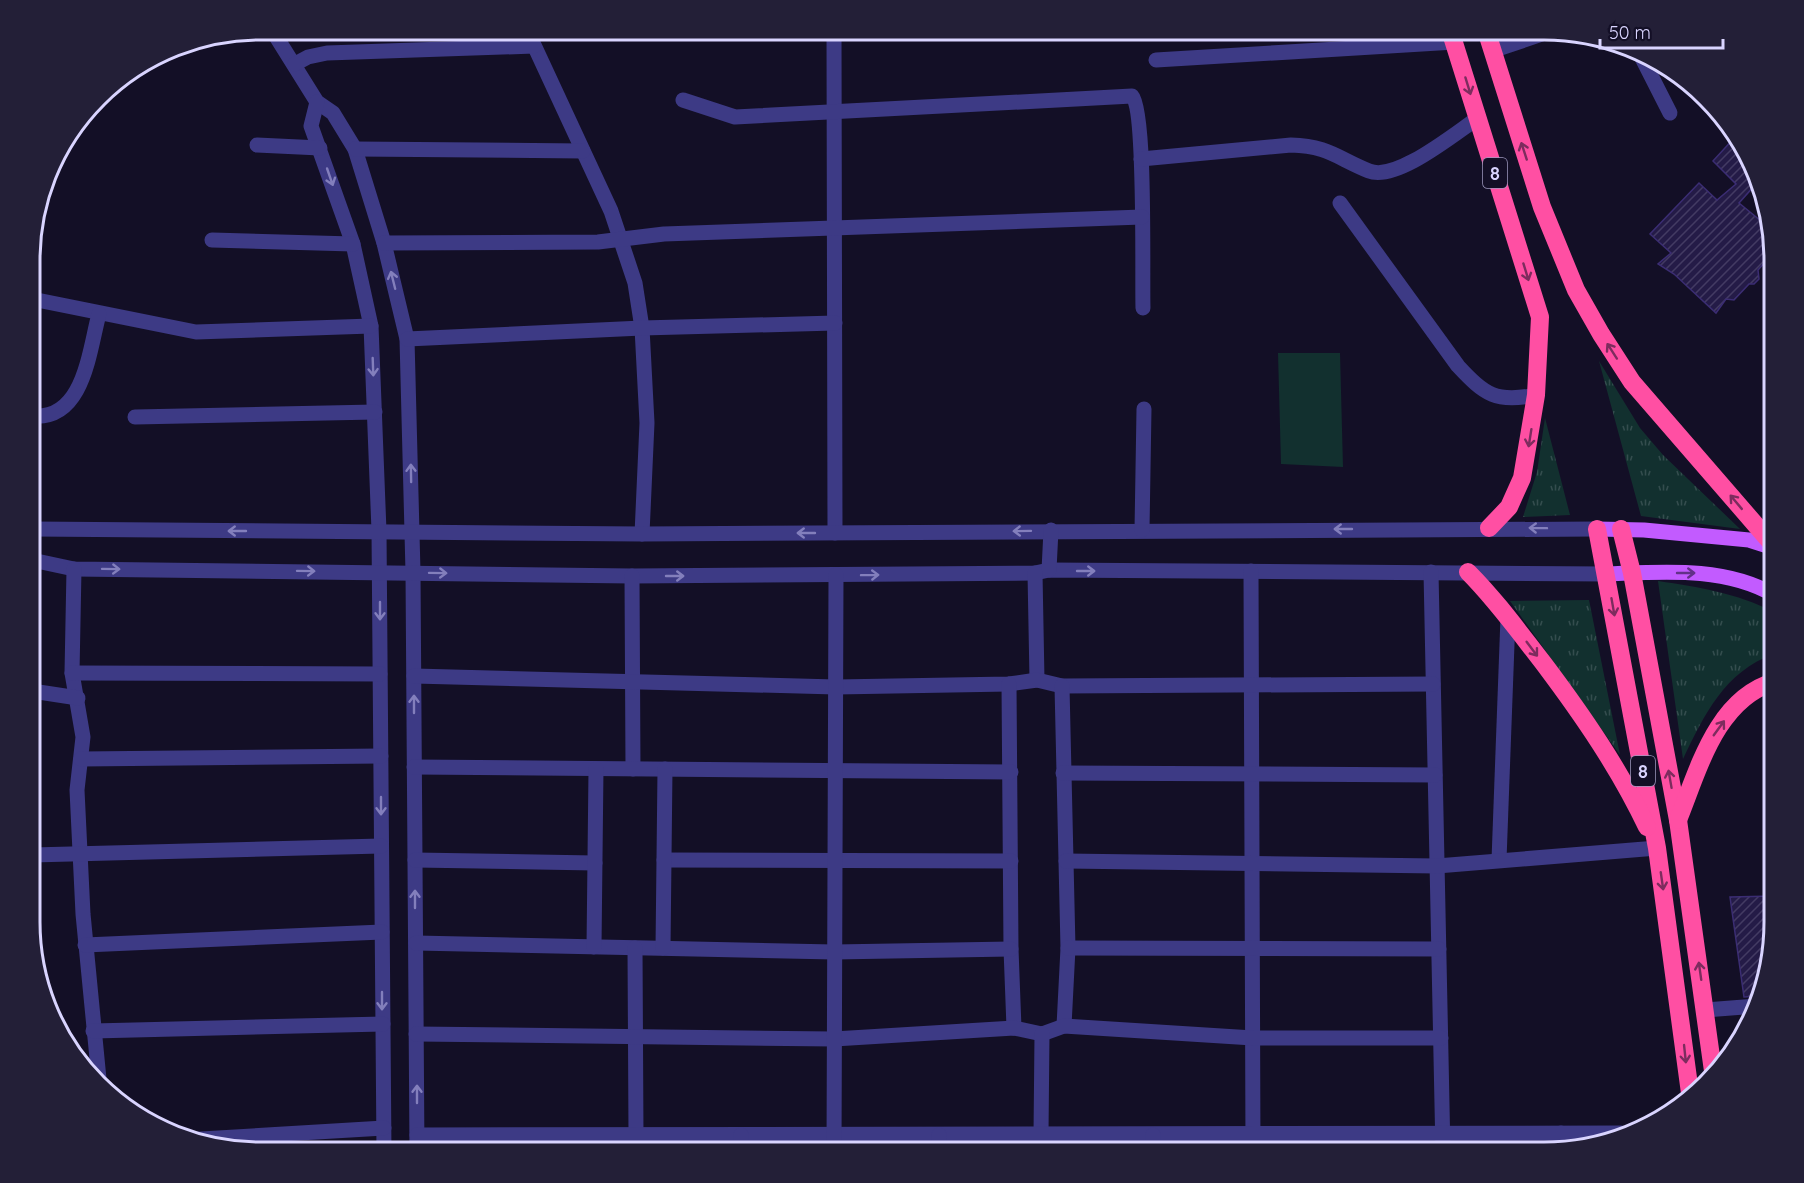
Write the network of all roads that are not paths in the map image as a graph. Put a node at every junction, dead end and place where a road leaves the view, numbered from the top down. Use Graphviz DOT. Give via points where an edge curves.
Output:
graph roads {
  1 [pos="279,40"];
  2 [pos="531,40"];
  3 [pos="834,40"];
  4 [pos="1403,40"];
  5 [pos="1453,40"];
  6 [pos="1489,40"];
  7 [pos="1524,40"];
  8 [pos="534,46"];
  9 [pos="1492,51"];
  10 [pos="1156,60"];
  11 [pos="296,64"];
  12 [pos="1646,66"];
  13 [pos="683,100"];
  14 [pos="317,102"];
  15 [pos="836,111"];
  16 [pos="1670,113"];
  17 [pos="1478,118"];
  18 [pos="257,145"];
  19 [pos="320,148"];
  20 [pos="355,149"];
  21 [pos="583,151"];
  22 [pos="1141,159"];
  23 [pos="1340,203"];
  24 [pos="1142,217"];
  25 [pos="835,229"];
  26 [pos="212,240"];
  27 [pos="622,240"];
  28 [pos="384,243"];
  29 [pos="353,244"];
  30 [pos="40,301"];
  31 [pos="1143,308"];
  32 [pos="99,314"];
  33 [pos="835,324"];
  34 [pos="371,326"];
  35 [pos="642,328"];
  36 [pos="407,339"];
  37 [pos="1536,395"];
  38 [pos="1144,409"];
  39 [pos="375,412"];
  40 [pos="40,415"];
  41 [pos="135,417"];
  42 [pos="1489,528"];
  43 [pos="40,529"];
  44 [pos="1597,529"];
  45 [pos="1621,529"];
  46 [pos="1051,530"];
  47 [pos="1142,530"];
  48 [pos="379,531"];
  49 [pos="412,532"];
  50 [pos="835,533"];
  51 [pos="642,534"];
  52 [pos="1764,536"];
  53 [pos="1764,544"];
  54 [pos="40,562"];
  55 [pos="74,569"];
  56 [pos="380,572"];
  57 [pos="413,572"];
  58 [pos="1042,572"];
  59 [pos="1251,572"];
  60 [pos="1431,572"];
  61 [pos="1468,572"];
  62 [pos="1632,573"];
  63 [pos="1607,574"];
  64 [pos="632,576"];
  65 [pos="836,576"];
  66 [pos="1764,591"];
  67 [pos="1508,617"];
  68 [pos="72,673"];
  69 [pos="380,674"];
  70 [pos="414,676"];
  71 [pos="1037,680"];
  72 [pos="632,682"];
  73 [pos="1009,684"];
  74 [pos="1433,684"];
  75 [pos="1251,685"];
  76 [pos="1062,686"];
  77 [pos="836,687"];
  78 [pos="1764,688"];
  79 [pos="40,692"];
  80 [pos="78,698"];
  81 [pos="381,756"];
  82 [pos="81,759"];
  83 [pos="414,767"];
  84 [pos="596,769"];
  85 [pos="633,769"];
  86 [pos="665,769"];
  87 [pos="835,771"];
  88 [pos="1011,772"];
  89 [pos="1063,773"];
  90 [pos="1251,775"];
  91 [pos="1435,775"];
  92 [pos="1677,820"];
  93 [pos="381,846"];
  94 [pos="1657,848"];
  95 [pos="40,855"];
  96 [pos="80,855"];
  97 [pos="835,859"];
  98 [pos="415,860"];
  99 [pos="664,860"];
  100 [pos="1499,860"];
  101 [pos="1011,861"];
  102 [pos="1066,861"];
  103 [pos="1252,861"];
  104 [pos="595,863"];
  105 [pos="1437,866"];
  106 [pos="382,932"];
  107 [pos="416,943"];
  108 [pos="86,945"];
  109 [pos="594,947"];
  110 [pos="635,948"];
  111 [pos="663,948"];
  112 [pos="1068,948"];
  113 [pos="1011,949"];
  114 [pos="1252,949"];
  115 [pos="1438,949"];
  116 [pos="834,952"];
  117 [pos="1747,1007"];
  118 [pos="1705,1010"];
  119 [pos="382,1024"];
  120 [pos="1064,1026"];
  121 [pos="1014,1028"];
  122 [pos="93,1030"];
  123 [pos="416,1034"];
  124 [pos="1041,1034"];
  125 [pos="636,1037"];
  126 [pos="1253,1038"];
  127 [pos="1441,1038"];
  128 [pos="834,1039"];
  129 [pos="90,1061"];
  130 [pos="1712,1063"];
  131 [pos="1689,1087"];
  132 [pos="384,1128"];
  133 [pos="1561,1133"];
  134 [pos="1607,1133"];
  135 [pos="1041,1134"];
  136 [pos="1443,1134"];
  137 [pos="417,1135"];
  138 [pos="636,1135"];
  139 [pos="741,1135"];
  140 [pos="833,1135"];
  141 [pos="939,1135"];
  142 [pos="1153,1135"];
  143 [pos="1253,1135"];
  144 [pos="257,1142"];
  145 [pos="384,1142"];
  146 [pos="417,1142"];
  147 [pos="741,1142"];
  148 [pos="833,1142"];
  149 [pos="939,1142"];
  150 [pos="1153,1142"];
  151 [pos="1253,1142"];
  152 [pos="1443,1142"];
  153 [pos="1561,1142"];
  1 -- 11 [label="street"];
  2 -- 8 [label="street"];
  3 -- 15 [label="street"];
  4 -- 10 [label="street"];
  5 -- 17 [label="highway, 8, one-way"];
  6 -- 9 [label="highway, 8"];
  7 -- 9 [label="street"];
  8 -- 11 [label="street" via="327,53"];
  8 -- 21 [label="street"];
  52 -- 9 [label="highway, 8, one-way" via="1632,382 1576,290 1542,207"];
  11 -- 14 [label="street"];
  12 -- 16 [label="street"];
  13 -- 15 [label="street" via="735,117"];
  14 -- 19 [label="street" via="311,126"];
  14 -- 20 [label="street" via="333,113"];
  15 -- 22 [label="street" via="1126,95 1132,96 1138,105"];
  15 -- 25 [label="street"];
  17 -- 22 [label="street" via="1407,164 1382,174 1338,154 1291,144"];
  17 -- 37 [label="highway, 8, one-way" via="1540,317"];
  18 -- 19 [label="street"];
  19 -- 29 [label="street, one-way"];
  20 -- 21 [label="street"];
  20 -- 28 [label="street"];
  21 -- 27 [label="street"];
  22 -- 24 [label="street"];
  23 -- 37 [label="street" via="1474,383 1501,399"];
  24 -- 25 [label="street"];
  24 -- 31 [label="street"];
  25 -- 27 [label="street" via="664,234"];
  25 -- 33 [label="street"];
  26 -- 29 [label="street"];
  27 -- 28 [label="street"];
  27 -- 35 [label="street" via="635,283"];
  36 -- 28 [label="street, one-way"];
  29 -- 34 [label="street"];
  30 -- 32 [label="street"];
  32 -- 34 [label="street" via="196,332"];
  32 -- 40 [label="street" via="80,385 69,405 56,413"];
  33 -- 35 [label="street"];
  33 -- 50 [label="street"];
  34 -- 39 [label="street, one-way"];
  35 -- 36 [label="street"];
  35 -- 51 [label="street" via="647,423"];
  49 -- 36 [label="street, one-way"];
  37 -- 42 [label="highway, one-way" via="1522,478 1509,507"];
  38 -- 47 [label="street"];
  39 -- 41 [label="street"];
  39 -- 48 [label="street"];
  44 -- 42 [label="street, one-way"];
  42 -- 47 [label="street, one-way"];
  48 -- 43 [label="street, one-way"];
  44 -- 45 [label="main road"];
  44 -- 63 [label="highway, 8"];
  45 -- 53 [label="main road"];
  45 -- 62 [label="highway, 8"];
  46 -- 47 [label="street"];
  46 -- 50 [label="street, one-way"];
  46 -- 58 [label="street"];
  48 -- 49 [label="street"];
  48 -- 56 [label="street"];
  49 -- 51 [label="street"];
  49 -- 57 [label="street"];
  50 -- 51 [label="street, one-way"];
  54 -- 55 [label="street"];
  55 -- 56 [label="street, one-way"];
  55 -- 68 [label="street"];
  56 -- 57 [label="street"];
  56 -- 69 [label="street, one-way"];
  57 -- 64 [label="street, one-way"];
  57 -- 70 [label="street"];
  58 -- 59 [label="street, one-way"];
  65 -- 58 [label="street, one-way"];
  58 -- 71 [label="street"];
  59 -- 60 [label="street"];
  59 -- 75 [label="street"];
  60 -- 61 [label="street"];
  60 -- 74 [label="street"];
  61 -- 63 [label="street"];
  61 -- 67 [label="highway"];
  62 -- 63 [label="main road"];
  62 -- 66 [label="main road, one-way" via="1716,575"];
  92 -- 62 [label="highway, 8, one-way"];
  63 -- 94 [label="highway, 8, one-way"];
  64 -- 65 [label="street, one-way"];
  64 -- 72 [label="street"];
  65 -- 77 [label="street"];
  67 -- 94 [label="highway, one-way" via="1605,749"];
  67 -- 100 [label="street"];
  68 -- 69 [label="street"];
  68 -- 80 [label="street"];
  69 -- 81 [label="street"];
  70 -- 72 [label="street"];
  83 -- 70 [label="street, one-way"];
  71 -- 73 [label="street"];
  71 -- 76 [label="street"];
  72 -- 77 [label="street"];
  72 -- 85 [label="street"];
  73 -- 77 [label="street"];
  73 -- 88 [label="street"];
  74 -- 75 [label="street"];
  74 -- 91 [label="street"];
  75 -- 76 [label="street"];
  75 -- 90 [label="street"];
  76 -- 89 [label="street"];
  77 -- 87 [label="street"];
  92 -- 78 [label="highway, one-way" via="1712,737 1734,706"];
  79 -- 80 [label="street"];
  80 -- 82 [label="street" via="83,738"];
  81 -- 82 [label="street"];
  81 -- 93 [label="street, one-way"];
  82 -- 96 [label="street" via="77,790"];
  83 -- 84 [label="street"];
  83 -- 98 [label="street"];
  84 -- 85 [label="street"];
  84 -- 104 [label="street"];
  85 -- 86 [label="street"];
  86 -- 87 [label="street"];
  86 -- 99 [label="street"];
  87 -- 88 [label="street"];
  87 -- 97 [label="street"];
  88 -- 101 [label="street"];
  89 -- 90 [label="street"];
  89 -- 102 [label="street"];
  90 -- 91 [label="street"];
  90 -- 103 [label="street"];
  91 -- 105 [label="street"];
  118 -- 92 [label="highway, 8, one-way"];
  93 -- 96 [label="street"];
  93 -- 106 [label="street"];
  94 -- 100 [label="street"];
  94 -- 131 [label="highway, 8, one-way"];
  95 -- 96 [label="street"];
  96 -- 108 [label="street"];
  97 -- 99 [label="street"];
  97 -- 101 [label="street"];
  97 -- 116 [label="street"];
  98 -- 104 [label="street"];
  107 -- 98 [label="street, one-way"];
  99 -- 111 [label="street"];
  100 -- 105 [label="street"];
  101 -- 113 [label="street"];
  102 -- 103 [label="street"];
  102 -- 112 [label="street"];
  103 -- 105 [label="street"];
  103 -- 114 [label="street"];
  104 -- 109 [label="street"];
  105 -- 115 [label="street"];
  106 -- 108 [label="street"];
  106 -- 119 [label="street, one-way"];
  107 -- 109 [label="street"];
  107 -- 123 [label="street"];
  108 -- 122 [label="street"];
  109 -- 110 [label="street"];
  110 -- 111 [label="street"];
  110 -- 125 [label="street"];
  111 -- 116 [label="street"];
  112 -- 114 [label="street"];
  112 -- 120 [label="street"];
  113 -- 116 [label="street"];
  113 -- 121 [label="street"];
  114 -- 115 [label="street"];
  114 -- 126 [label="street"];
  115 -- 127 [label="street"];
  116 -- 128 [label="street"];
  117 -- 118 [label="street"];
  118 -- 130 [label="highway, 8"];
  119 -- 122 [label="street"];
  119 -- 132 [label="street"];
  120 -- 124 [label="street"];
  120 -- 126 [label="street"];
  121 -- 124 [label="street"];
  121 -- 128 [label="street"];
  122 -- 129 [label="street"];
  123 -- 125 [label="street"];
  137 -- 123 [label="street, one-way"];
  124 -- 135 [label="street"];
  125 -- 128 [label="street"];
  125 -- 138 [label="street"];
  126 -- 127 [label="street"];
  126 -- 143 [label="street"];
  127 -- 136 [label="street"];
  128 -- 140 [label="street"];
  132 -- 144 [label="street"];
  132 -- 145 [label="street"];
  133 -- 134 [label="street"];
  133 -- 136 [label="street"];
  133 -- 153 [label="street"];
  135 -- 141 [label="street"];
  135 -- 142 [label="street"];
  136 -- 143 [label="street"];
  136 -- 152 [label="street"];
  137 -- 138 [label="street"];
  137 -- 146 [label="street"];
  138 -- 139 [label="street"];
  139 -- 140 [label="street"];
  139 -- 147 [label="street"];
  140 -- 141 [label="street"];
  140 -- 148 [label="street"];
  141 -- 149 [label="street"];
  142 -- 143 [label="street"];
  142 -- 150 [label="street"];
  143 -- 151 [label="street"];
}
